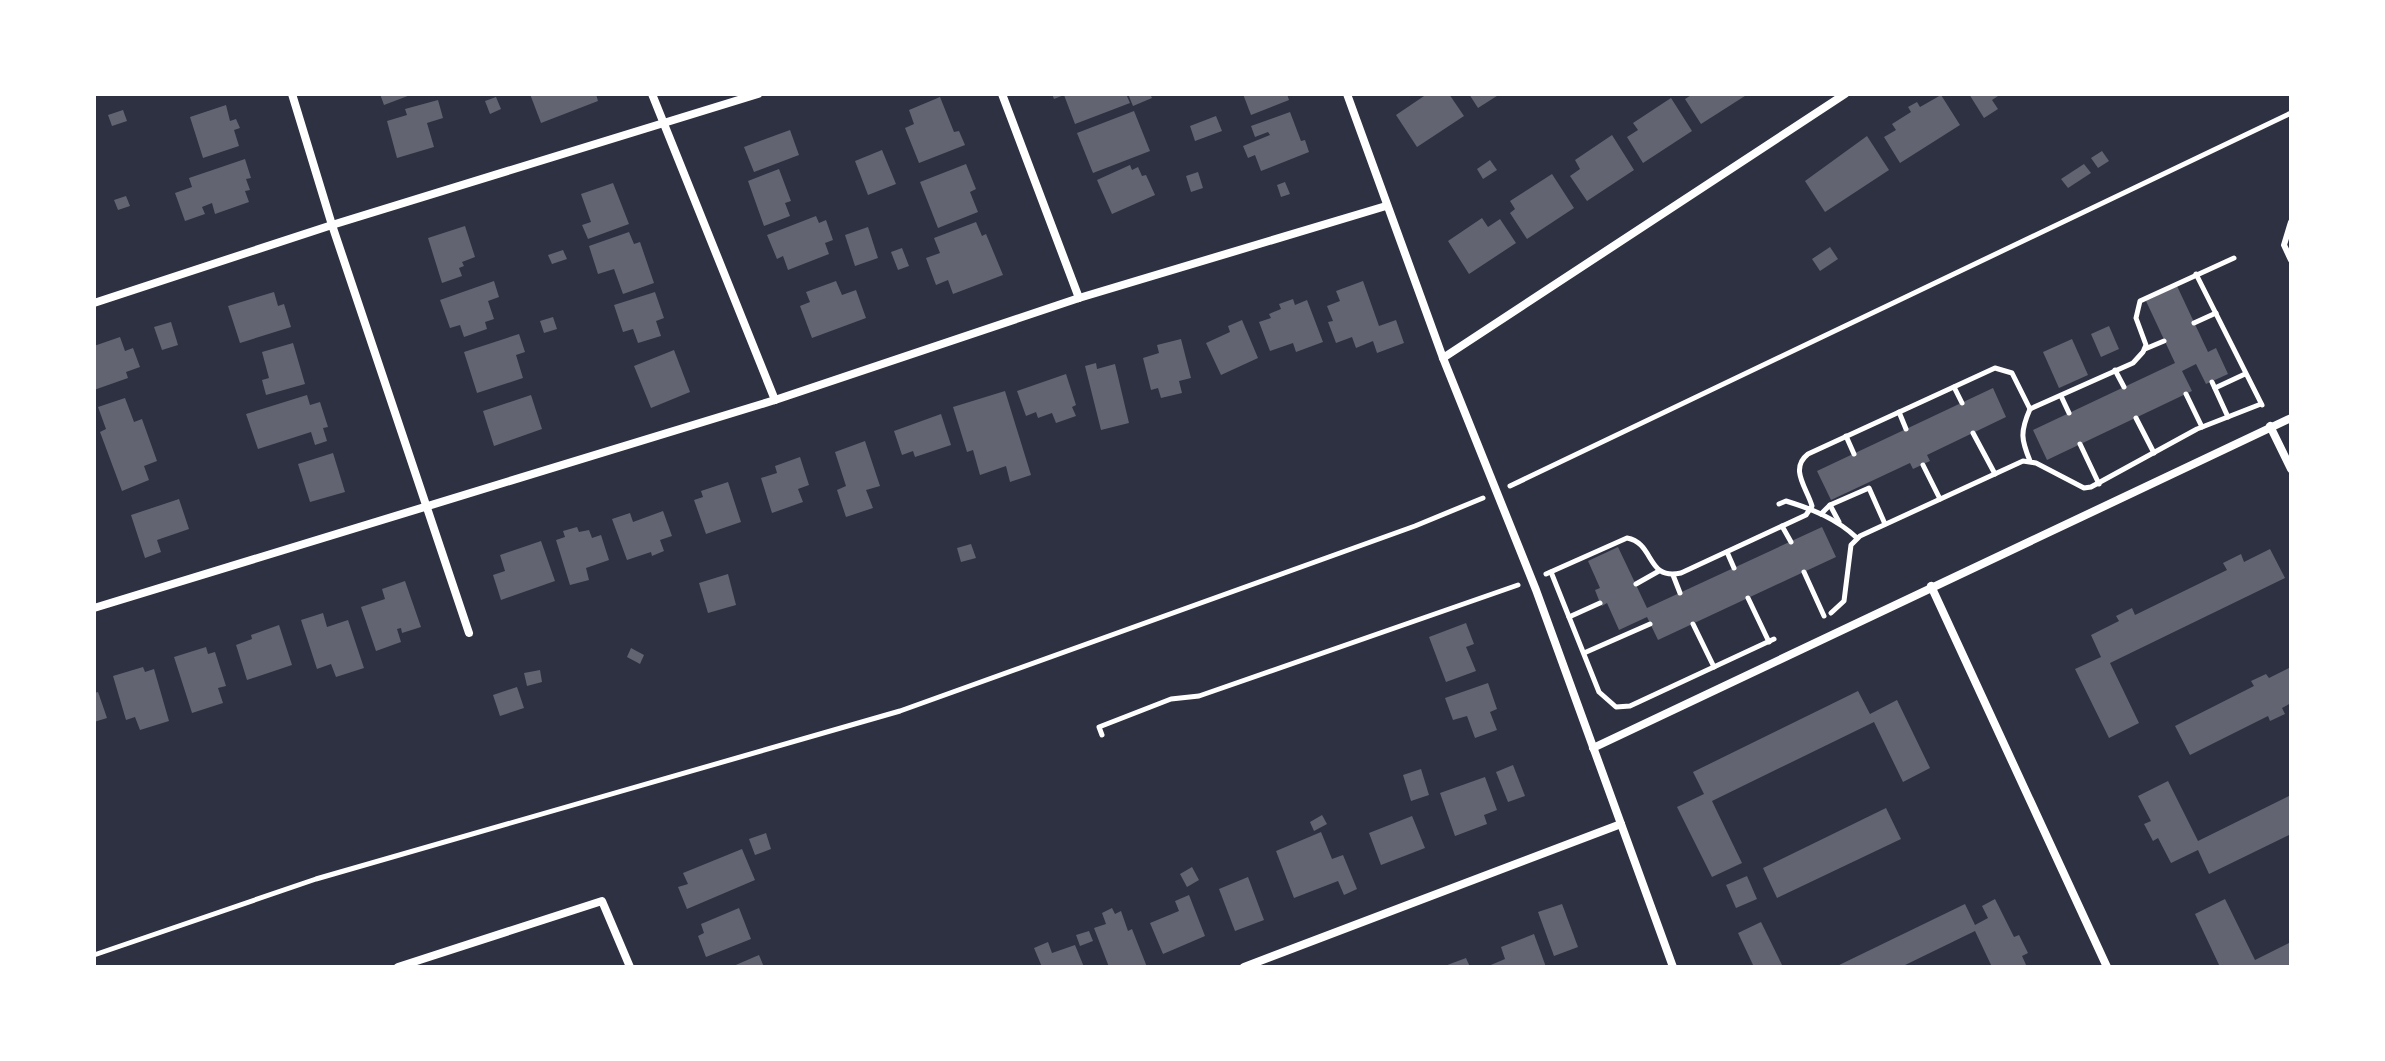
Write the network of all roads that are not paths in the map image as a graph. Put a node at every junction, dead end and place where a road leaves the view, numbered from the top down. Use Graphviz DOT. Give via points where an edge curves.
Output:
graph roads {
  1 [pos="292,94"];
  2 [pos="652,94"];
  3 [pos="758,94"];
  4 [pos="1002,94"];
  5 [pos="1347,94"];
  6 [pos="1845,94"];
  7 [pos="664,124"];
  8 [pos="1386,206"];
  9 [pos="2291,222"];
  10 [pos="332,225"];
  11 [pos="2291,260"];
  12 [pos="1079,298"];
  13 [pos="94,303"];
  14 [pos="1443,358"];
  15 [pos="775,400"];
  16 [pos="2288,419"];
  17 [pos="2270,426"];
  18 [pos="2291,469"];
  19 [pos="425,508"];
  20 [pos="1931,586"];
  21 [pos="94,608"];
  22 [pos="469,633"];
  23 [pos="1593,748"];
  24 [pos="1621,824"];
  25 [pos="398,967"];
  26 [pos="630,967"];
  27 [pos="1244,967"];
  28 [pos="1673,967"];
  29 [pos="2107,967"];
  1 -- 10 [label="street"];
  2 -- 7 [label="street"];
  3 -- 7 [label="street"];
  4 -- 12 [label="street"];
  5 -- 8 [label="street"];
  6 -- 14 [label="street"];
  7 -- 10 [label="street"];
  7 -- 15 [label="street"];
  8 -- 12 [label="street"];
  8 -- 14 [label="street"];
  9 -- 11 [label="lane" via="2284,245"];
  10 -- 13 [label="street"];
  10 -- 19 [label="street"];
  12 -- 15 [label="street"];
  14 -- 23 [label="street"];
  15 -- 19 [label="street"];
  16 -- 17 [label="street"];
  17 -- 18 [label="street"];
  17 -- 20 [label="street"];
  19 -- 21 [label="street"];
  19 -- 22 [label="street"];
  20 -- 23 [label="street"];
  20 -- 29 [label="street"];
  23 -- 24 [label="street"];
  24 -- 27 [label="street"];
  24 -- 28 [label="street"];
  25 -- 26 [label="street" via="602,901"];
}
